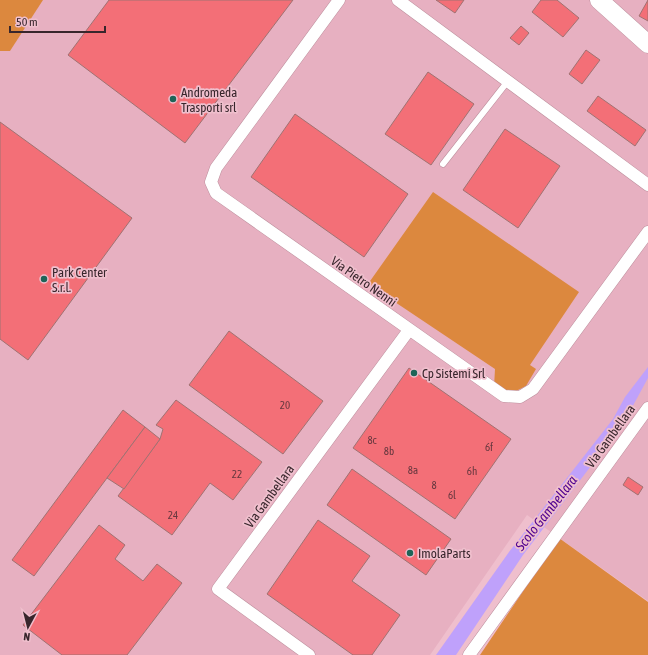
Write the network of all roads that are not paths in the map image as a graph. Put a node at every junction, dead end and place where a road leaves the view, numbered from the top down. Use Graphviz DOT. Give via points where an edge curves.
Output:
graph roads {
  1 [pos="339,0"];
  2 [pos="398,0"];
  3 [pos="599,0"];
  4 [pos="648,44"];
  5 [pos="508,81"];
  6 [pos="444,164"];
  7 [pos="648,185"];
  8 [pos="648,232"];
  9 [pos="409,330"];
  10 [pos="648,408"];
  11 [pos="309,655"];
  12 [pos="469,655"];
  1 -- 9 [label="street, Via Pietro Nenni" via="216,168 211,182 216,193"];
  2 -- 5 [label="street"];
  3 -- 4 [label="street"];
  5 -- 6 [label="lane"];
  5 -- 7 [label="street"];
  8 -- 9 [label="street, Via Pietro Nenni" via="533,389 520,397 504,396"];
  9 -- 11 [label="street, Via Gambellara" via="218,589"];
  10 -- 12 [label="street, Via Gambellara"];
}
